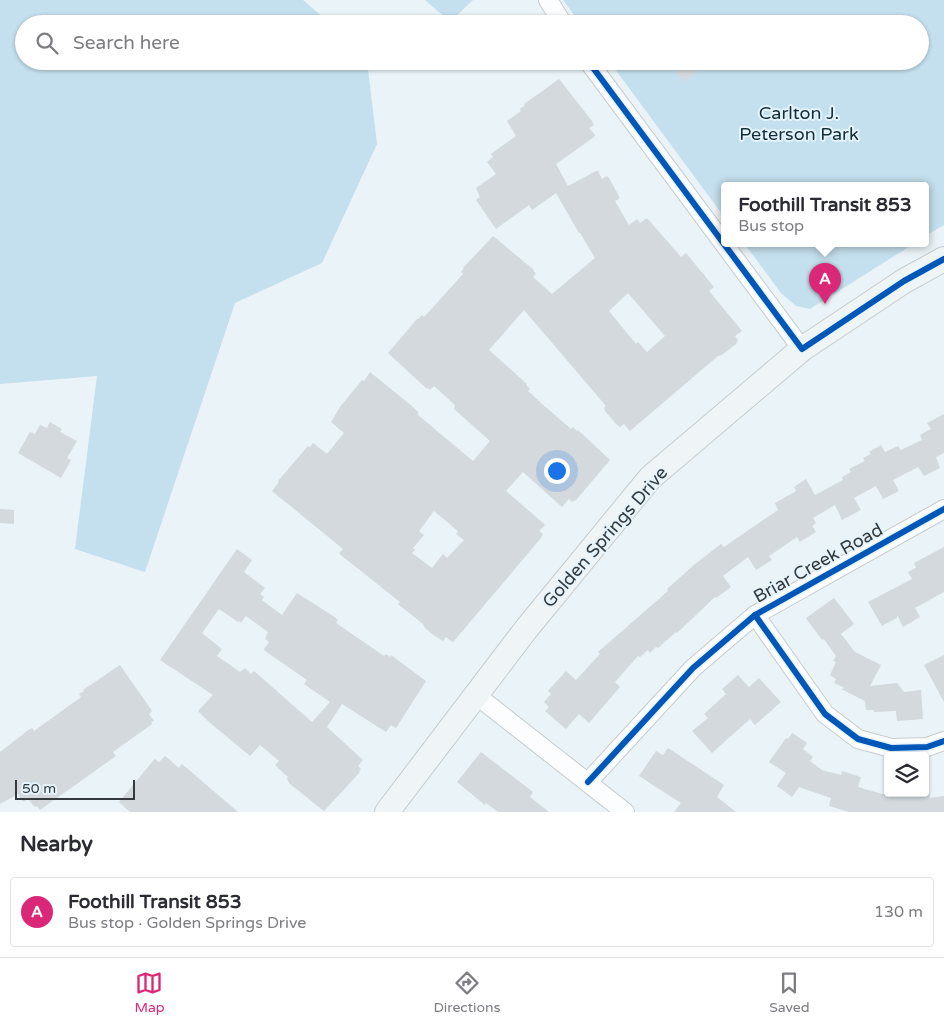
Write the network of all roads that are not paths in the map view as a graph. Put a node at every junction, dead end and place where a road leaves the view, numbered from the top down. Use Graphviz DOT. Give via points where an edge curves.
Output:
graph roads {
  1 [pos="548,0"];
  2 [pos="557,15"];
  3 [pos="595,70"];
  4 [pos="721,241"];
  5 [pos="726,247"];
  6 [pos="944,259"];
  7 [pos="802,350"];
  8 [pos="944,509"];
  9 [pos="755,615"];
  10 [pos="476,695"];
  11 [pos="944,741"];
  12 [pos="588,782"];
  13 [pos="387,812"];
  14 [pos="625,812"];
  1 -- 2 [label="street"];
  3 -- 4 [label="street"];
  5 -- 7 [label="street"];
  6 -- 7 [label="main road, Golden Springs Drive" via="904,281"];
  7 -- 10 [label="main road, Golden Springs Drive" via="650,478"];
  8 -- 9 [label="street, Briar Creek Road"];
  9 -- 11 [label="street" via="825,714 858,739 891,748 927,746"];
  9 -- 12 [label="street, Briar Creek Road" via="693,668"];
  10 -- 12 [label="street"];
  10 -- 13 [label="main road, Golden Springs Drive"];
  12 -- 14 [label="street"];
}
